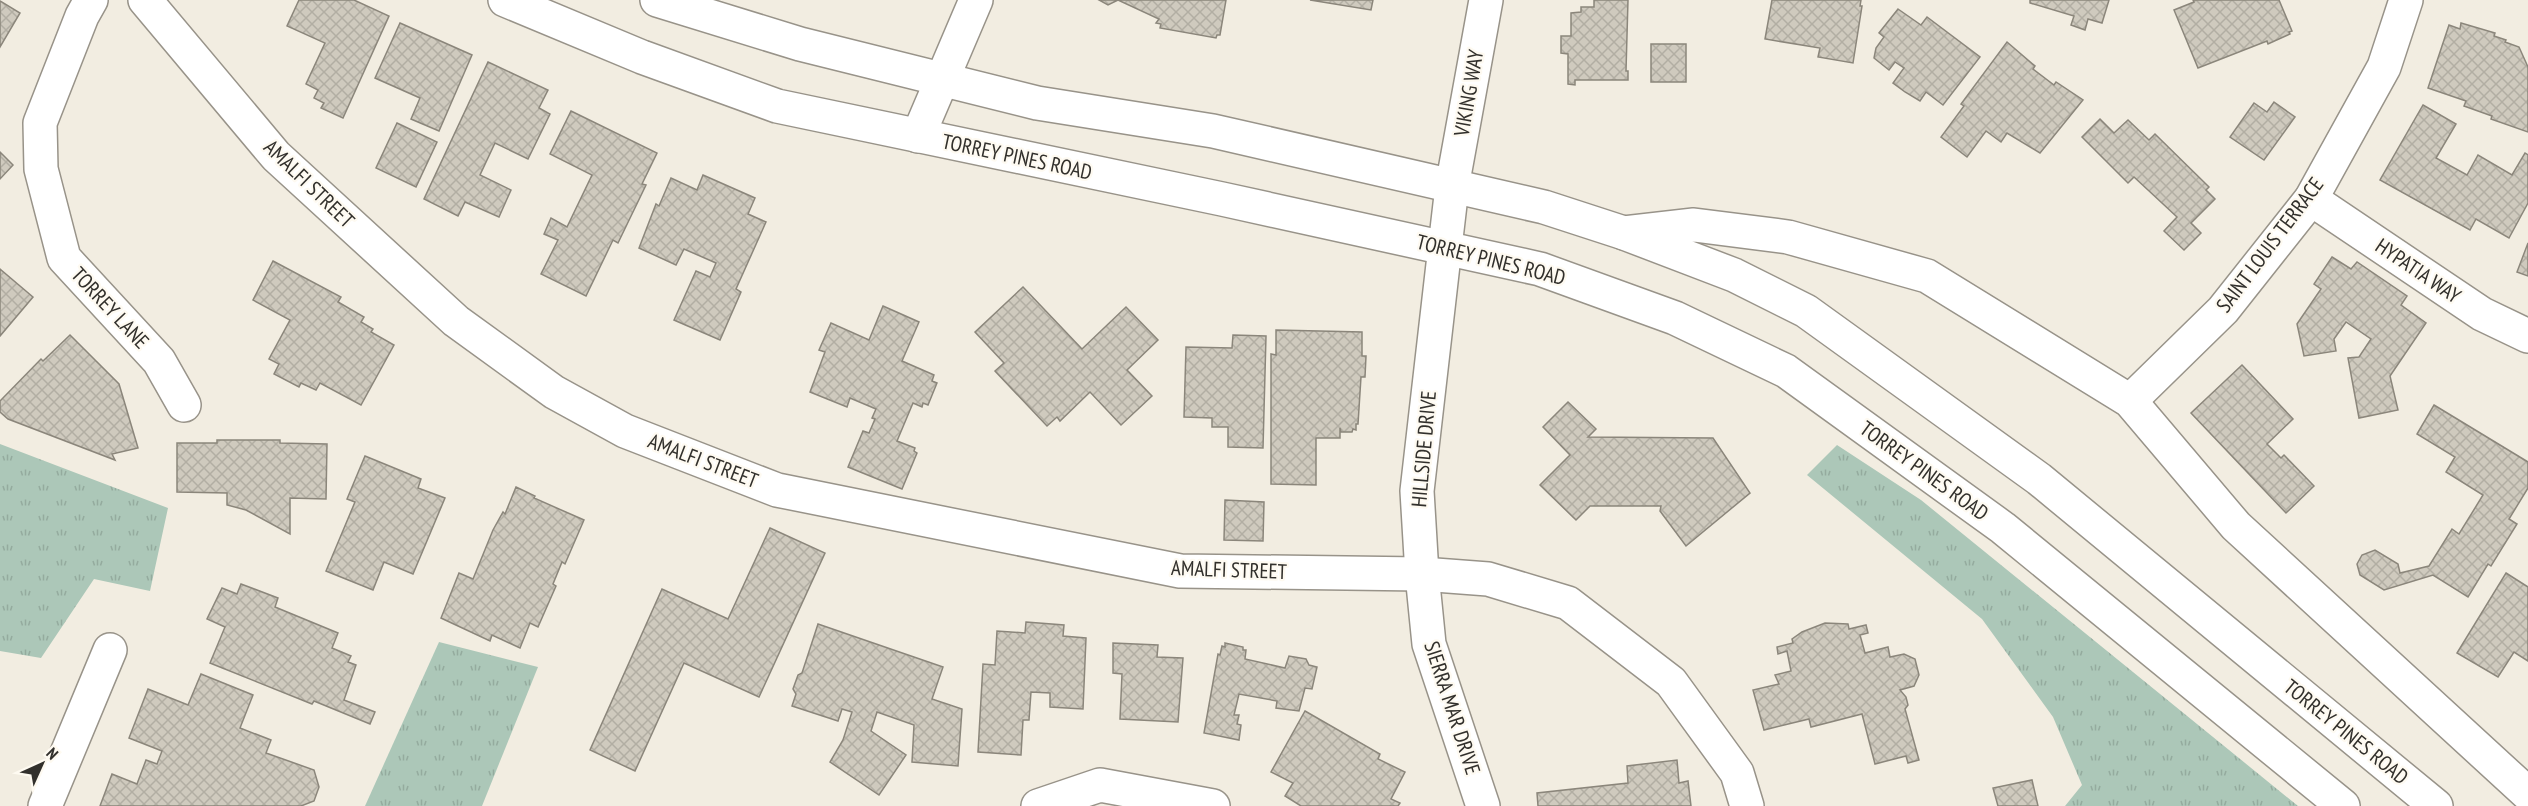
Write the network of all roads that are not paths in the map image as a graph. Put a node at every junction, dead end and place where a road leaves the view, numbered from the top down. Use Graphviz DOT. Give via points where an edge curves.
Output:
graph roads {
  1 [pos="91,0"];
  2 [pos="145,0"];
  3 [pos="505,0"];
  4 [pos="657,0"];
  5 [pos="976,0"];
  6 [pos="1486,0"];
  7 [pos="2406,0"];
  8 [pos="942,80"];
  9 [pos="918,136"];
  10 [pos="1452,187"];
  11 [pos="2311,199"];
  12 [pos="1624,233"];
  13 [pos="1445,247"];
  14 [pos="2528,336"];
  15 [pos="2130,401"];
  16 [pos="184,405"];
  17 [pos="1422,574"];
  18 [pos="110,650"];
  19 [pos="2528,794"];
  20 [pos="45,806"];
  21 [pos="1038,806"];
  22 [pos="1213,806"];
  23 [pos="1483,806"];
  24 [pos="1747,806"];
  25 [pos="2343,806"];
  26 [pos="2436,806"];
  1 -- 16 [label="street, TORREY LANE" via="40,123 41,169 64,258 159,361"];
  2 -- 17 [label="street, AMALFI STREET" via="276,156 456,321 554,392 625,431 777,490 1180,571"];
  3 -- 9 [label="street, TORREY PINES ROAD" via="642,57 777,106"];
  4 -- 8 [label="street, TORREY PINES ROAD" via="800,44"];
  5 -- 8 [label="street"];
  6 -- 10 [label="street, VIKING WAY"];
  7 -- 11 [label="street, SAINT LOUIS TERRACE" via="2384,67"];
  8 -- 9 [label="street"];
  8 -- 10 [label="street, TORREY PINES ROAD" via="1037,104 1213,130"];
  9 -- 13 [label="street, TORREY PINES ROAD"];
  10 -- 12 [label="street, TORREY PINES ROAD" via="1544,207"];
  10 -- 13 [label="street, HILLSIDE DRIVE"];
  11 -- 14 [label="street, HYPATIA WAY" via="2482,314"];
  11 -- 15 [label="street, SAINT LOUIS TERRACE" via="2223,310"];
  12 -- 15 [label="street" via="1694,225 1788,237 1927,276"];
  12 -- 26 [label="street, TORREY PINES ROAD" via="1734,275 1806,311 2039,479"];
  13 -- 17 [label="street, HILLSIDE DRIVE" via="1418,491"];
  13 -- 25 [label="street, TORREY PINES ROAD" via="1563,277 1675,318 1786,371 2003,528"];
  15 -- 19 [label="street" via="2236,526"];
  17 -- 23 [label="street, SIERRA MAR DRIVE" via="1429,644"];
  17 -- 24 [label="street" via="1488,579 1568,603 1671,682 1737,773"];
  18 -- 20 [label="street"];
  21 -- 22 [label="street" via="1100,785"];
}
